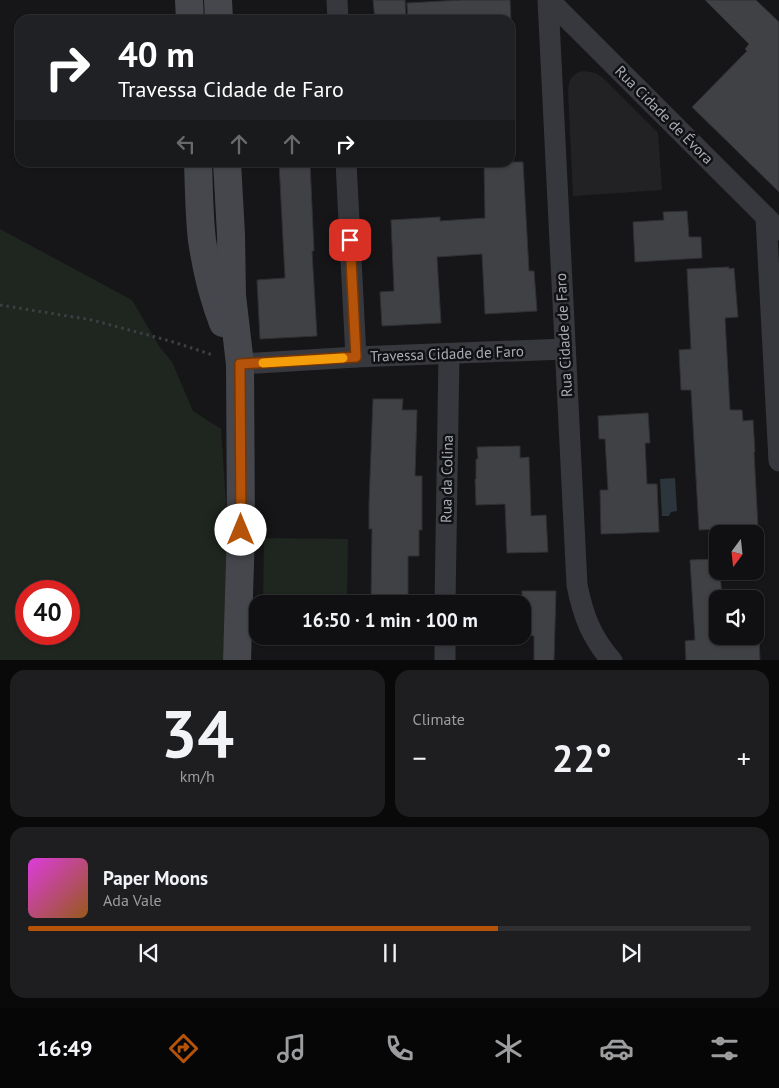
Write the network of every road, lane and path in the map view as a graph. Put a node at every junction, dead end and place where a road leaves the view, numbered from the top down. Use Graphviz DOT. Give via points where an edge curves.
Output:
graph roads {
  1 [pos="189,0"];
  2 [pos="218,0"];
  3 [pos="337,0"];
  4 [pos="548,0"];
  5 [pos="190,15"];
  6 [pos="219,15"];
  7 [pos="338,15"];
  8 [pos="198,167"];
  9 [pos="227,167"];
  10 [pos="346,167"];
  11 [pos="773,224"];
  12 [pos="0,305"];
  13 [pos="565,349"];
  14 [pos="449,354"];
  15 [pos="356,357"];
  16 [pos="240,364"];
  17 [pos="779,461"];
  18 [pos="446,595"];
  19 [pos="445,645"];
  20 [pos="236,660"];
  21 [pos="445,660"];
  22 [pos="612,660"];
  1 -- 5 [label="street"];
  2 -- 6 [label="street"];
  3 -- 7 [label="street"];
  4 -- 11 [label="street, Rua Cidade de Évora"];
  4 -- 13 [label="street, Rua Cidade de Faro"];
  8 -- 16 [label="street" via="206,262 217,308"];
  9 -- 16 [label="street" via="232,296"];
  10 -- 15 [label="street"];
  11 -- 17 [label="street"];
  12 -- 16 [label="path" via="92,320"];
  13 -- 14 [label="street, Travessa Cidade de Faro"];
  13 -- 22 [label="street, Rua Cidade de Faro" via="577,585 590,629"];
  14 -- 15 [label="street, Travessa Cidade de Faro"];
  14 -- 18 [label="street, Rua da Colina"];
  15 -- 16 [label="street, Travessa Cidade de Faro"];
  16 -- 20 [label="street" via="241,530"];
  19 -- 21 [label="street"];
}
